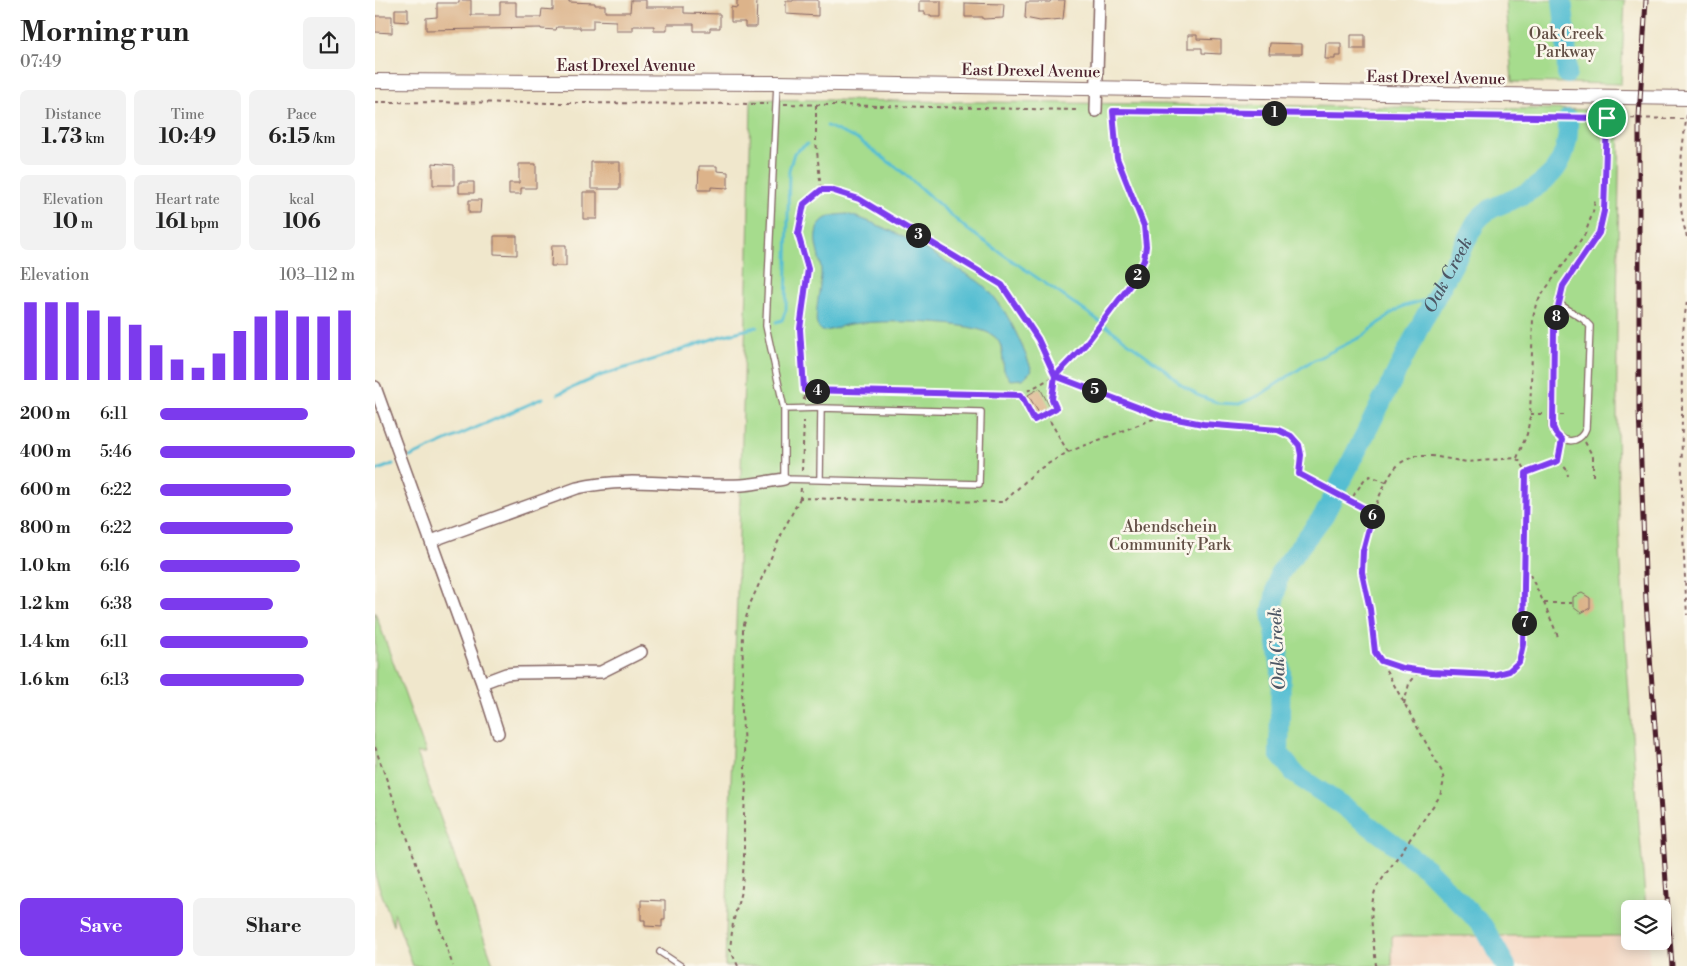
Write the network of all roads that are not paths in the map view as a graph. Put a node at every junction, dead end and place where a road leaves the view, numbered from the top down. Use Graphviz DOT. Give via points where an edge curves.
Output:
graph roads {
  1 [pos="1099,0"];
  2 [pos="375,81"];
  3 [pos="777,83"];
  4 [pos="1097,89"];
  5 [pos="1607,98"];
  6 [pos="1687,98"];
  7 [pos="1096,110"];
  8 [pos="1559,304"];
  9 [pos="375,387"];
  10 [pos="821,408"];
  11 [pos="784,409"];
  12 [pos="784,479"];
  13 [pos="820,479"];
  14 [pos="431,541"];
  15 [pos="641,652"];
  16 [pos="482,683"];
  17 [pos="498,732"];
  18 [pos="661,952"];
  19 [pos="681,966"];
  1 -- 4 [label="street"];
  2 -- 3 [label="street, East Drexel Avenue"];
  3 -- 4 [label="street, East Drexel Avenue"];
  3 -- 11 [label="lane" via="766,326"];
  4 -- 5 [label="street, East Drexel Avenue"];
  4 -- 7 [label="street"];
  5 -- 6 [label="street, East Drexel Avenue"];
  5 -- 8 [label="lane" via="1604,211 1599,233 1563,286"];
  8 -- 8 [label="lane" via="1554,328 1553,427 1562,440 1573,440 1580,438 1586,428 1590,326"];
  9 -- 14 [label="street"];
  10 -- 11 [label="lane"];
  10 -- 13 [label="lane"];
  10 -- 13 [label="lane" via="981,412 979,484"];
  11 -- 12 [label="lane"];
  12 -- 13 [label="lane"];
  12 -- 14 [label="street" via="741,485 593,484"];
  14 -- 16 [label="street"];
  15 -- 16 [label="street" via="601,672 517,672"];
  16 -- 17 [label="street"];
  18 -- 19 [label="lane"];
}
